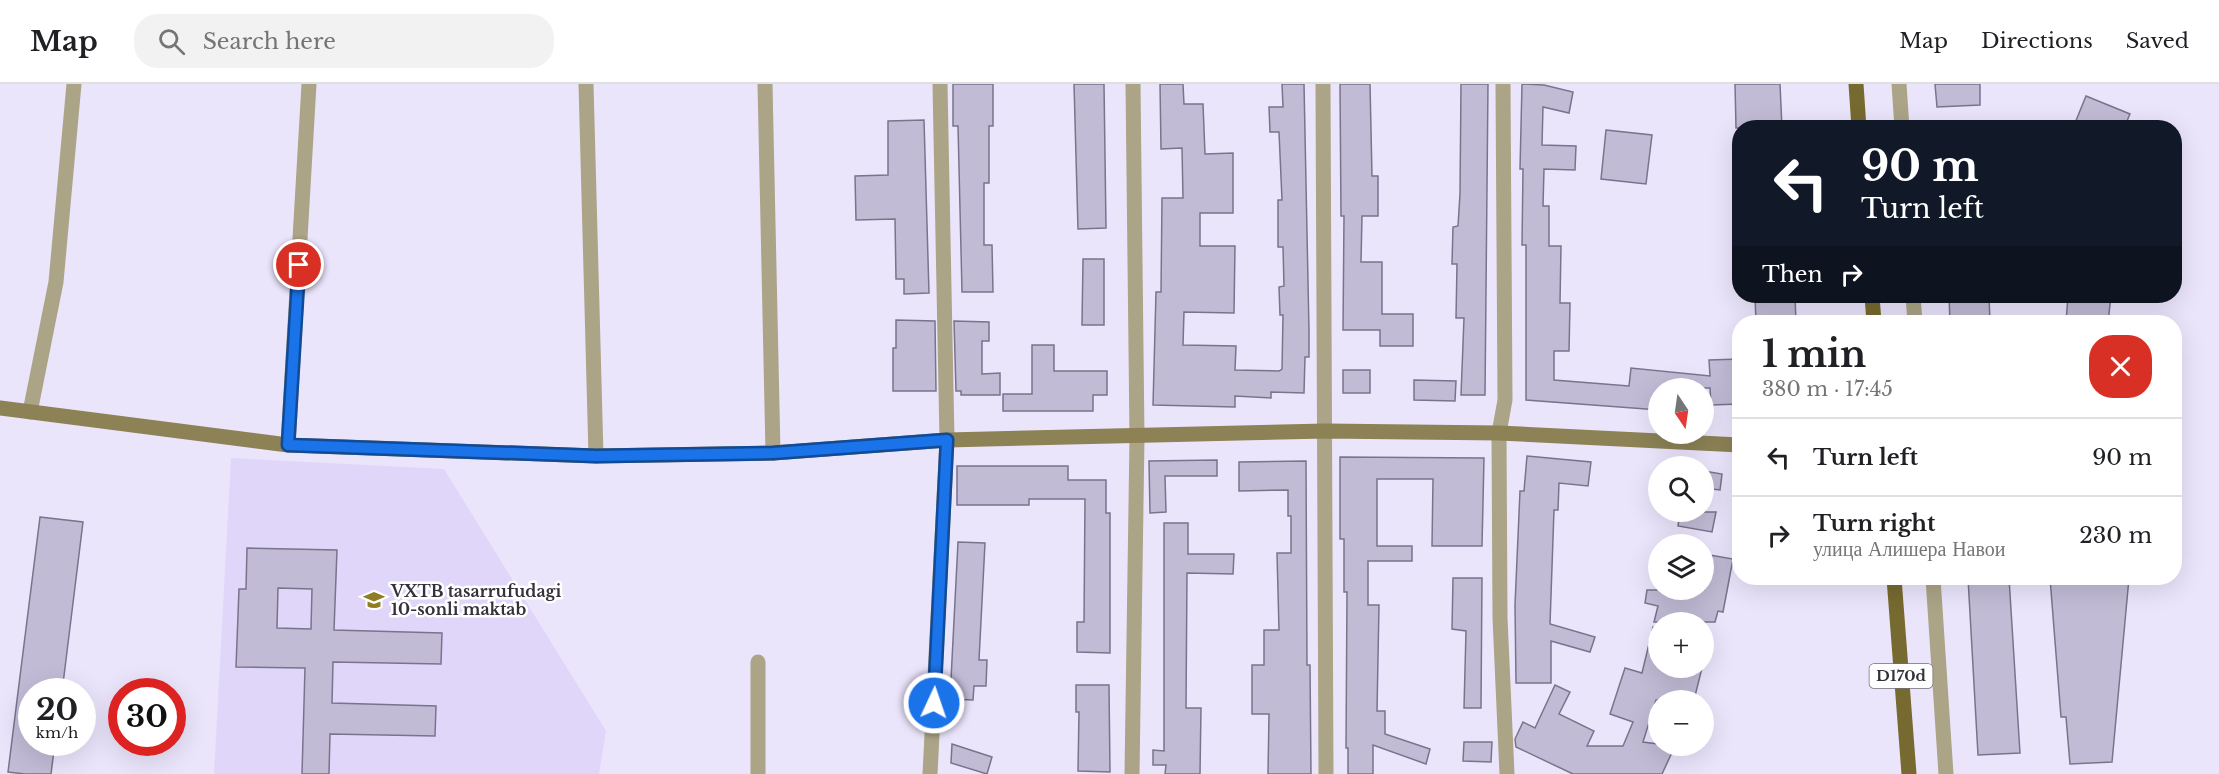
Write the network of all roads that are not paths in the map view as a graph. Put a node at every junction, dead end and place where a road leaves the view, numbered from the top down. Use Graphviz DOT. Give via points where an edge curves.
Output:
graph roads {
  1 [pos="74,84"];
  2 [pos="309,84"];
  3 [pos="586,84"];
  4 [pos="765,84"];
  5 [pos="940,84"];
  6 [pos="1133,84"];
  7 [pos="1323,84"];
  8 [pos="1503,84"];
  9 [pos="1856,84"];
  10 [pos="1899,84"];
  11 [pos="1858,120"];
  12 [pos="1901,120"];
  13 [pos="0,408"];
  14 [pos="30,412"];
  15 [pos="1326,431"];
  16 [pos="1499,433"];
  17 [pos="1137,437"];
  18 [pos="947,440"];
  19 [pos="288,445"];
  20 [pos="1732,445"];
  21 [pos="773,453"];
  22 [pos="596,456"];
  23 [pos="1895,585"];
  24 [pos="1933,585"];
  25 [pos="758,662"];
  26 [pos="758,774"];
  27 [pos="930,774"];
  28 [pos="1132,774"];
  29 [pos="1326,774"];
  30 [pos="1507,774"];
  31 [pos="1909,774"];
  32 [pos="1946,774"];
  1 -- 14 [label="street" via="56,282"];
  2 -- 19 [label="street"];
  3 -- 22 [label="street"];
  4 -- 21 [label="street"];
  5 -- 18 [label="street"];
  6 -- 17 [label="street"];
  7 -- 15 [label="street"];
  8 -- 16 [label="street" via="1505,400"];
  9 -- 11 [label="main road"];
  10 -- 12 [label="street"];
  13 -- 14 [label="street"];
  14 -- 19 [label="street"];
  15 -- 16 [label="street"];
  15 -- 17 [label="street"];
  15 -- 29 [label="street"];
  16 -- 20 [label="street"];
  16 -- 30 [label="street" via="1500,618"];
  17 -- 18 [label="street"];
  17 -- 28 [label="street"];
  18 -- 21 [label="street"];
  18 -- 27 [label="street"];
  19 -- 22 [label="street"];
  21 -- 22 [label="street"];
  23 -- 31 [label="main road, D170d"];
  24 -- 32 [label="street"];
  25 -- 26 [label="street"];
}
